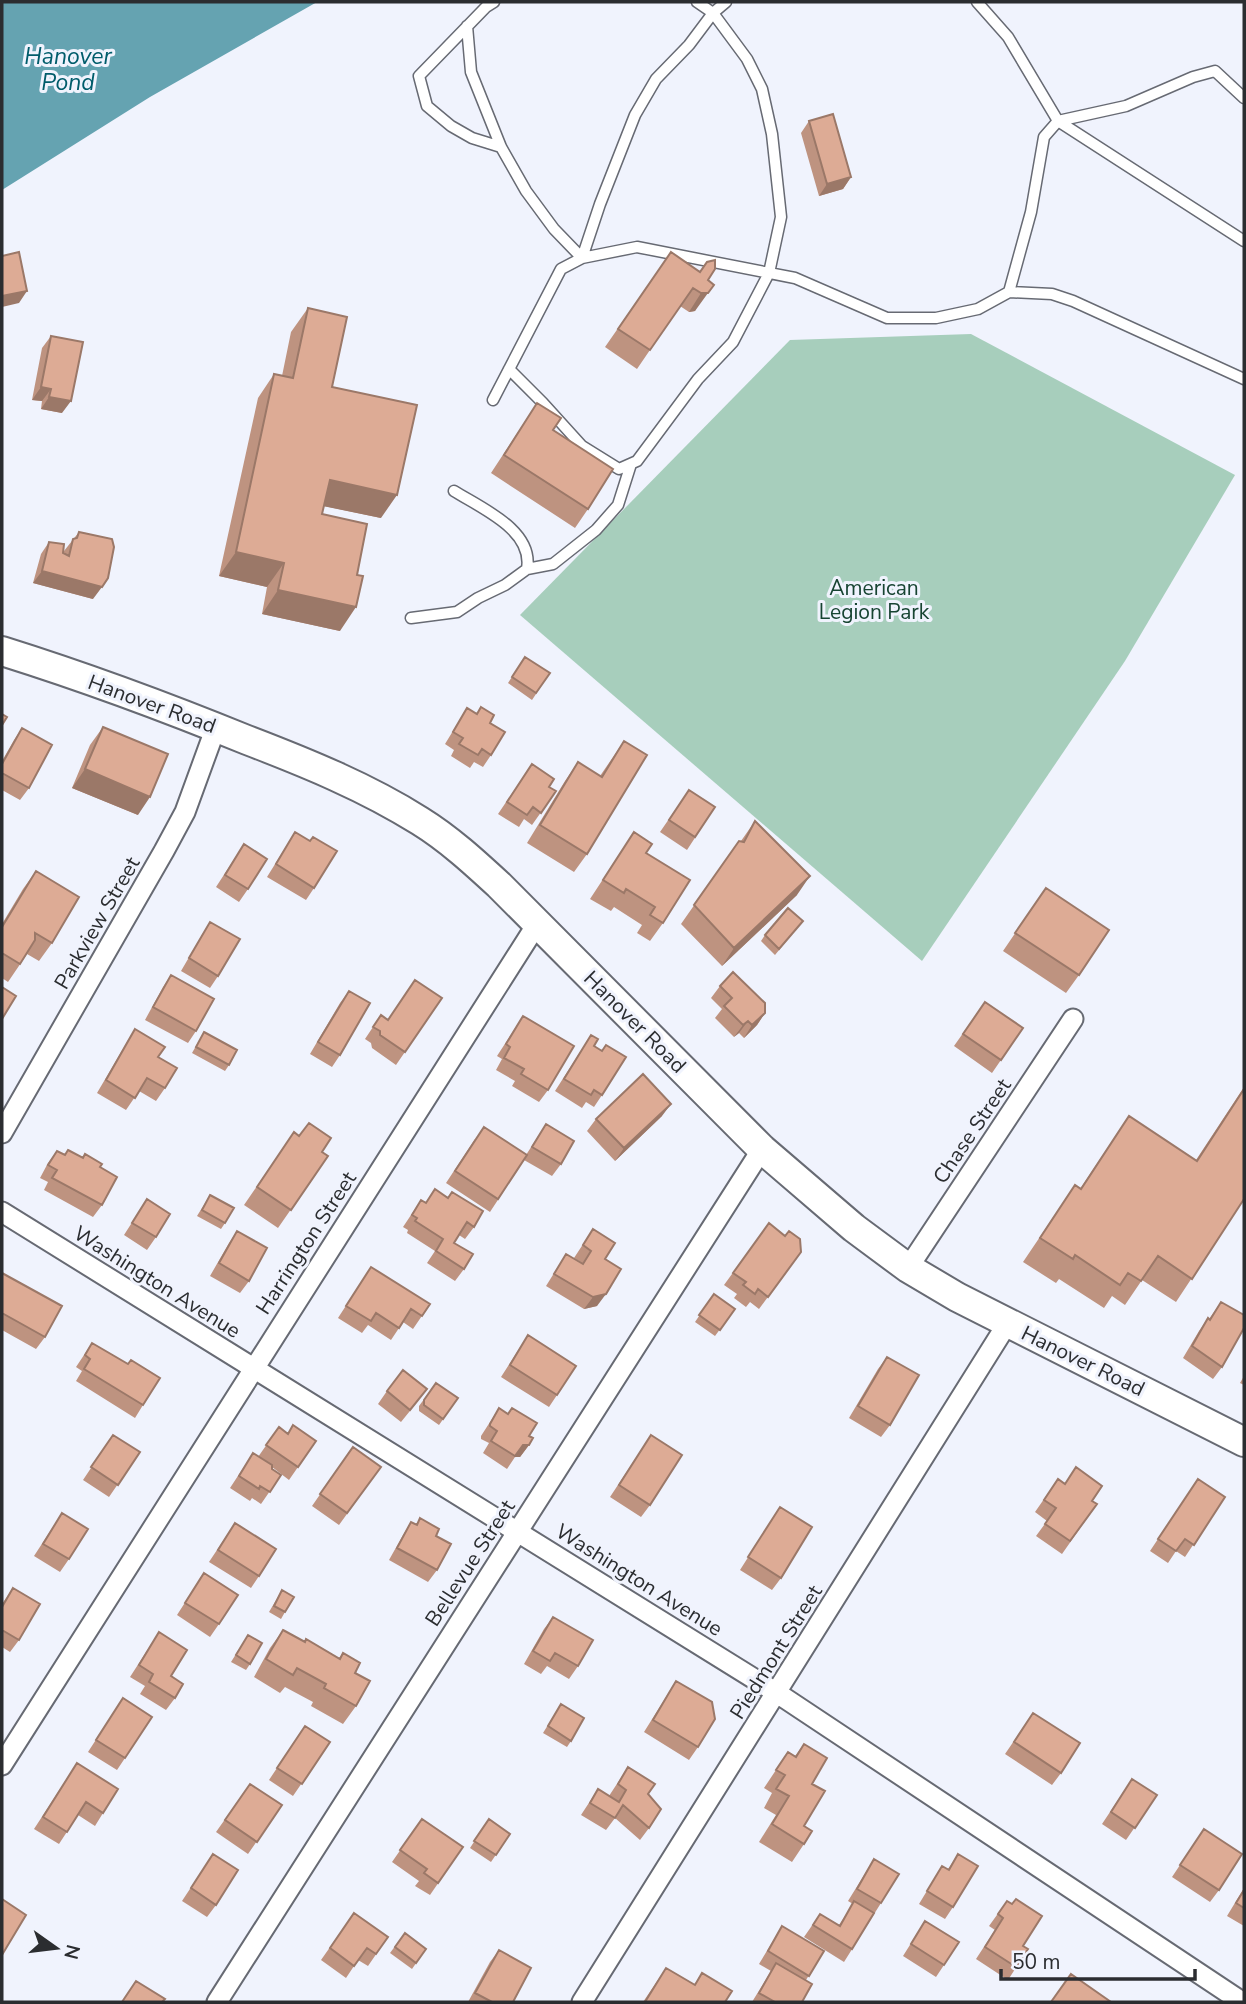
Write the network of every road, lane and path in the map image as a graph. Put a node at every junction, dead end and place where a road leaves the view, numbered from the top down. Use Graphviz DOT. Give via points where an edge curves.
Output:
graph roads {
  1 [pos="494,2"];
  2 [pos="697,2"];
  3 [pos="726,2"];
  4 [pos="976,2"];
  5 [pos="713,13"];
  6 [pos="467,26"];
  7 [pos="1244,98"];
  8 [pos="1058,121"];
  9 [pos="500,147"];
  10 [pos="1244,241"];
  11 [pos="582,258"];
  12 [pos="769,273"];
  13 [pos="1009,292"];
  14 [pos="509,369"];
  15 [pos="1244,379"];
  16 [pos="493,400"];
  17 [pos="631,464"];
  18 [pos="454,491"];
  19 [pos="527,569"];
  20 [pos="411,618"];
  21 [pos="2,651"];
  22 [pos="216,727"];
  23 [pos="537,923"];
  24 [pos="1073,1019"];
  25 [pos="2,1133"];
  26 [pos="762,1149"];
  27 [pos="2,1212"];
  28 [pos="908,1268"];
  29 [pos="1007,1324"];
  30 [pos="253,1369"];
  31 [pos="1244,1442"];
  32 [pos="517,1530"];
  33 [pos="777,1693"];
  34 [pos="2,1765"];
  35 [pos="217,2002"];
  36 [pos="582,2002"];
  37 [pos="1242,2002"];
  1 -- 6 [label="lane"];
  2 -- 5 [label="lane"];
  3 -- 5 [label="lane"];
  4 -- 8 [label="lane" via="1007,37"];
  5 -- 11 [label="lane" via="656,79 635,115"];
  5 -- 12 [label="lane" via="747,58 762,89 772,134 781,217"];
  6 -- 9 [label="lane" via="471,72"];
  6 -- 9 [label="lane" via="419,76 427,106 472,138"];
  7 -- 8 [label="lane" via="1215,71 1126,106"];
  8 -- 10 [label="lane"];
  8 -- 13 [label="lane" via="1044,137 1031,212"];
  9 -- 11 [label="lane" via="554,229"];
  11 -- 12 [label="lane" via="637,247"];
  11 -- 14 [label="lane" via="561,269"];
  12 -- 13 [label="lane" via="795,278 887,318 957,314 978,309"];
  12 -- 17 [label="lane" via="733,342"];
  13 -- 15 [label="lane" via="1052,294"];
  14 -- 16 [label="lane"];
  14 -- 17 [label="lane" via="582,446 619,469"];
  17 -- 19 [label="lane" via="618,505 596,530 553,564"];
  18 -- 19 [label="lane" via="506,523 529,559"];
  19 -- 20 [label="lane" via="457,611"];
  21 -- 22 [label="main road, Hanover Road"];
  22 -- 23 [label="main road, Hanover Road" via="377,795 422,822 474,862"];
  22 -- 25 [label="street, Parkview Street" via="185,811 164,851"];
  23 -- 26 [label="main road, Hanover Road"];
  23 -- 30 [label="street, Harrington Street"];
  24 -- 28 [label="street, Chase Street"];
  26 -- 28 [label="main road, Hanover Road"];
  26 -- 32 [label="street, Bellevue Street"];
  27 -- 30 [label="street, Washington Avenue"];
  28 -- 29 [label="main road, Hanover Road"];
  29 -- 31 [label="main road, Hanover Road"];
  29 -- 33 [label="street, Piedmont Street"];
  30 -- 32 [label="street, Washington Avenue"];
  30 -- 34 [label="street, Harrington Street"];
  32 -- 33 [label="street, Washington Avenue"];
  32 -- 35 [label="street, Bellevue Street"];
  33 -- 36 [label="street, Piedmont Street"];
  33 -- 37 [label="street, Washington Avenue"];
}
